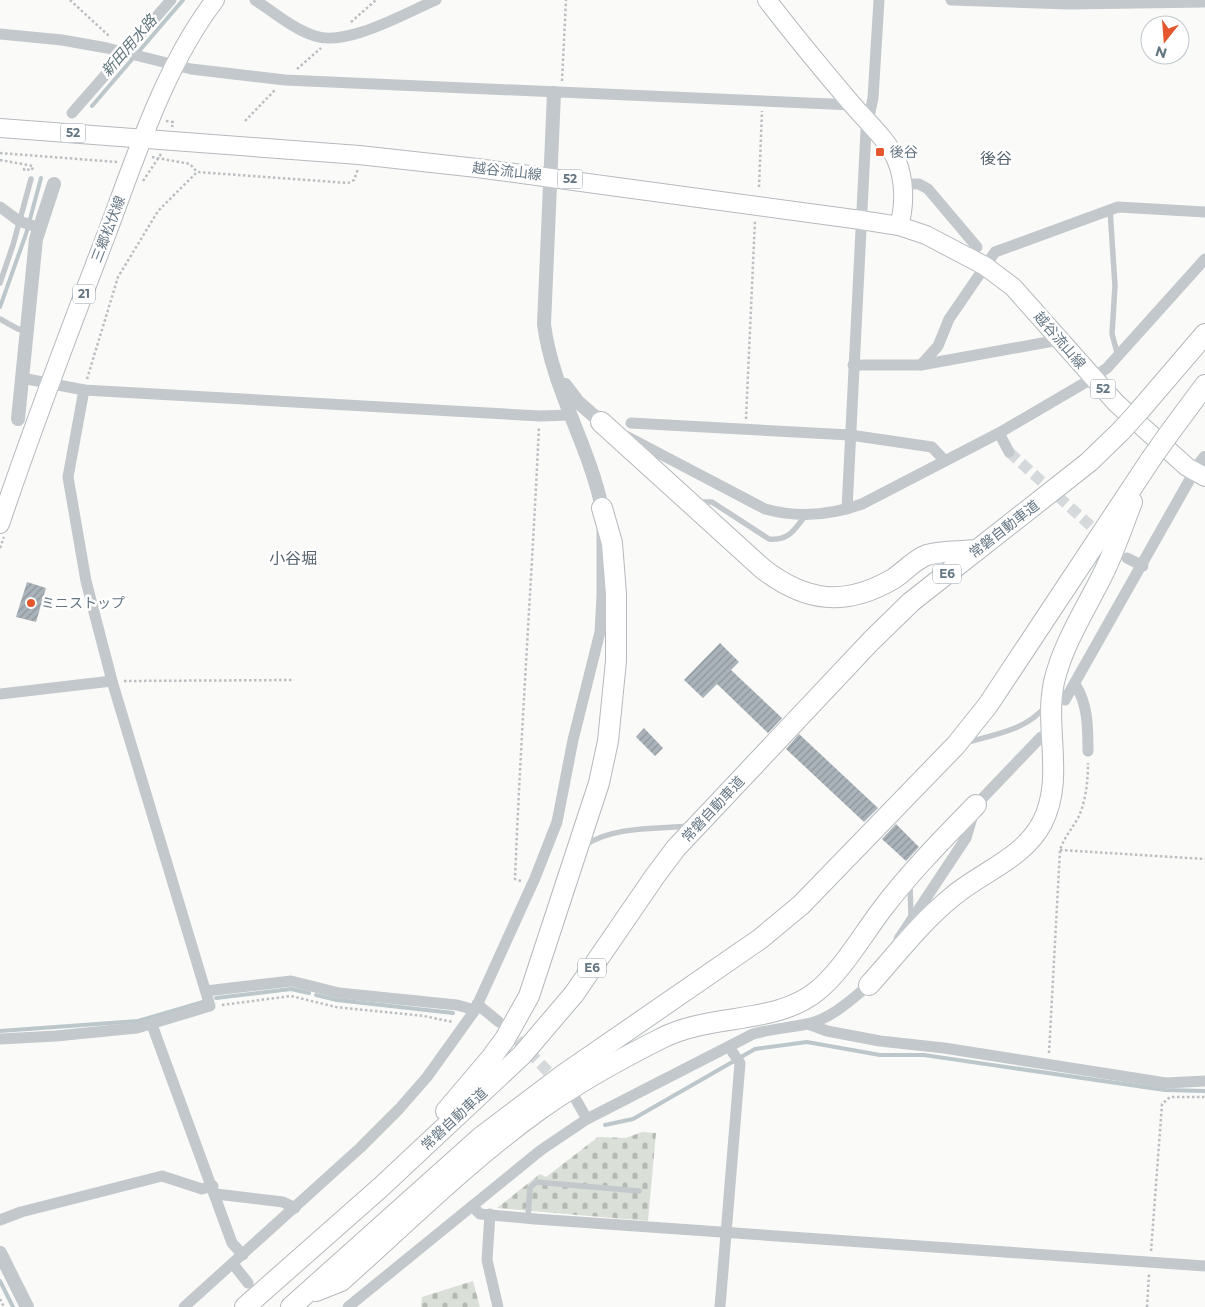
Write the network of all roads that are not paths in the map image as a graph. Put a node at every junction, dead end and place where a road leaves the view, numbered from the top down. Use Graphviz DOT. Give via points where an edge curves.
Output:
graph roads {
  1 [pos="171,0"];
  2 [pos="215,0"];
  3 [pos="255,0"];
  4 [pos="436,0"];
  5 [pos="767,0"];
  6 [pos="879,0"];
  7 [pos="951,0"];
  8 [pos="1205,2"];
  9 [pos="0,34"];
  10 [pos="125,53"];
  11 [pos="175,66"];
  12 [pos="558,93"];
  13 [pos="853,105"];
  14 [pos="72,113"];
  15 [pos="867,122"];
  16 [pos="0,128"];
  17 [pos="144,139"];
  18 [pos="550,176"];
  19 [pos="31,179"];
  20 [pos="54,184"];
  21 [pos="903,184"];
  22 [pos="0,207"];
  23 [pos="1110,209"];
  24 [pos="1205,212"];
  25 [pos="861,220"];
  26 [pos="19,221"];
  27 [pos="899,226"];
  28 [pos="39,228"];
  29 [pos="977,247"];
  30 [pos="1205,259"];
  31 [pos="985,266"];
  32 [pos="0,283"];
  33 [pos="0,319"];
  34 [pos="27,331"];
  35 [pos="1205,334"];
  36 [pos="1059,340"];
  37 [pos="1118,356"];
  38 [pos="853,365"];
  39 [pos="921,365"];
  40 [pos="553,368"];
  41 [pos="22,378"];
  42 [pos="1093,378"];
  43 [pos="50,384"];
  44 [pos="1205,385"];
  45 [pos="84,390"];
  46 [pos="571,416"];
  47 [pos="18,419"];
  48 [pos="601,422"];
  49 [pos="631,423"];
  50 [pos="999,433"];
  51 [pos="850,435"];
  52 [pos="1009,452"];
  53 [pos="945,461"];
  54 [pos="1149,462"];
  55 [pos="1201,469"];
  56 [pos="688,502"];
  57 [pos="602,508"];
  58 [pos="847,509"];
  59 [pos="805,516"];
  60 [pos="0,524"];
  61 [pos="977,550"];
  62 [pos="1127,558"];
  63 [pos="1143,566"];
  64 [pos="112,681"];
  65 [pos="1075,684"];
  66 [pos="0,694"];
  67 [pos="1058,701"];
  68 [pos="1041,737"];
  69 [pos="956,745"];
  70 [pos="1088,751"];
  71 [pos="976,805"];
  72 [pos="697,826"];
  73 [pos="578,852"];
  74 [pos="912,872"];
  75 [pos="911,920"];
  76 [pos="870,985"];
  77 [pos="206,991"];
  78 [pos="476,1007"];
  79 [pos="499,1022"];
  80 [pos="808,1024"];
  81 [pos="152,1025"];
  82 [pos="0,1039"];
  83 [pos="729,1048"];
  84 [pos="1205,1081"];
  85 [pos="575,1098"];
  86 [pos="587,1119"];
  87 [pos="381,1187"];
  88 [pos="215,1190"];
  89 [pos="639,1191"];
  90 [pos="472,1206"];
  91 [pos="294,1208"];
  92 [pos="490,1214"];
  93 [pos="528,1218"];
  94 [pos="0,1220"];
  95 [pos="724,1234"];
  96 [pos="0,1253"];
  97 [pos="243,1255"];
  98 [pos="233,1264"];
  99 [pos="1205,1266"];
  100 [pos="248,1283"];
  101 [pos="297,1301"];
  102 [pos="28,1307"];
  103 [pos="184,1307"];
  104 [pos="245,1307"];
  105 [pos="348,1307"];
  106 [pos="498,1307"];
  107 [pos="720,1307"];
  1 -- 10 [label="street"];
  2 -- 11 [label="main road, 三郷松伏線 / 21"];
  3 -- 4 [label="street" via="303,32 335,38 351,36"];
  5 -- 13 [label="main road"];
  6 -- 15 [label="street" via="873,98"];
  7 -- 8 [label="street" via="1069,4"];
  9 -- 10 [label="street" via="62,40"];
  10 -- 11 [label="street"];
  10 -- 14 [label="street"];
  11 -- 12 [label="street" via="285,80"];
  11 -- 17 [label="main road, 三郷松伏線 / 21"];
  12 -- 13 [label="street"];
  12 -- 18 [label="street"];
  13 -- 15 [label="main road"];
  15 -- 21 [label="main road" via="890,148"];
  15 -- 25 [label="street"];
  16 -- 17 [label="main road, 52"];
  17 -- 18 [label="main road, 越谷流山線 / 52" via="358,155"];
  17 -- 43 [label="main road, 三郷松伏線 / 21"];
  18 -- 25 [label="main road, 越谷流山線 / 52"];
  18 -- 40 [label="street" via="544,324"];
  19 -- 26 [label="lane"];
  20 -- 28 [label="street"];
  21 -- 27 [label="main road"];
  21 -- 29 [label="street" via="919,184 928,189"];
  22 -- 26 [label="street"];
  23 -- 24 [label="street"];
  23 -- 31 [label="street" via="995,252"];
  23 -- 37 [label="lane" via="1115,286 1112,334"];
  25 -- 27 [label="main road, 越谷流山線 / 52"];
  25 -- 38 [label="street"];
  26 -- 28 [label="street"];
  26 -- 32 [label="lane"];
  27 -- 31 [label="main road, 越谷流山線 / 52" via="942,243"];
  28 -- 34 [label="street"];
  30 -- 37 [label="street"];
  31 -- 36 [label="main road, 越谷流山線 / 52" via="1013,287"];
  31 -- 39 [label="street" via="949,318 938,346"];
  33 -- 34 [label="lane"];
  34 -- 41 [label="street"];
  35 -- 61 [label="highway, 常磐自動車道 / E6, bridge" via="1122,430 1089,462"];
  36 -- 39 [label="street"];
  36 -- 42 [label="main road, 越谷流山線 / 52"];
  37 -- 42 [label="street"];
  38 -- 39 [label="street"];
  38 -- 51 [label="street"];
  40 -- 46 [label="street"];
  40 -- 48 [label="street" via="578,402"];
  41 -- 43 [label="street"];
  41 -- 47 [label="street"];
  42 -- 50 [label="street"];
  42 -- 55 [label="main road, 越谷流山線 / 52" via="1178,460"];
  43 -- 45 [label="street"];
  43 -- 60 [label="main road, 三郷松伏線 / 21"];
  44 -- 54 [label="highway, bridge"];
  45 -- 46 [label="street"];
  45 -- 64 [label="street" via="68,477 86,581"];
  46 -- 57 [label="street" via="591,465"];
  48 -- 56 [label="highway"];
  48 -- 59 [label="street" via="765,509 789,516"];
  49 -- 51 [label="street"];
  50 -- 52 [label="street"];
  50 -- 53 [label="street"];
  51 -- 53 [label="street" via="932,447"];
  51 -- 58 [label="street"];
  53 -- 58 [label="street"];
  54 -- 67 [label="highway" via="1105,570 1060,662"];
  54 -- 69 [label="highway" via="988,705"];
  55 -- 63 [label="street"];
  56 -- 59 [label="lane" via="712,502 769,540 789,536"];
  56 -- 61 [label="highway" via="778,580 802,593 820,597 850,596 869,591 927,555"];
  57 -- 73 [label="highway" via="612,543 616,661 604,761"];
  57 -- 78 [label="street" via="600,632 557,822"];
  58 -- 59 [label="street"];
  61 -- 72 [label="highway, 常磐自動車道 / E6" via="911,602 871,641"];
  62 -- 63 [label="street"];
  63 -- 65 [label="street"];
  64 -- 66 [label="street"];
  64 -- 77 [label="street"];
  65 -- 67 [label="street"];
  65 -- 70 [label="street" via="1082,695 1086,713"];
  67 -- 69 [label="lane" via="1034,720 1017,728"];
  67 -- 76 [label="highway" via="1052,790 1041,824 1014,854 953,896 933,914"];
  68 -- 71 [label="street"];
  69 -- 101 [label="highway" via="781,923 512,1113"];
  71 -- 74 [label="highway"];
  71 -- 75 [label="street" via="966,838"];
  72 -- 73 [label="lane" via="625,831 602,836"];
  72 -- 87 [label="highway, 常磐自動車道 / E6" via="655,876 547,1028"];
  73 -- 87 [label="highway" via="529,996 505,1040"];
  74 -- 75 [label="lane"];
  74 -- 101 [label="highway" via="830,979 806,1000 779,1011 726,1019 672,1034 574,1087 492,1147 341,1281"];
  75 -- 76 [label="street"];
  76 -- 80 [label="street" via="828,1016"];
  77 -- 78 [label="street" via="291,981 339,993"];
  77 -- 81 [label="street" via="210,1006"];
  78 -- 79 [label="street"];
  78 -- 91 [label="street" via="428,1078 360,1148"];
  80 -- 83 [label="street" via="753,1034"];
  80 -- 84 [label="street" via="880,1041 1166,1083"];
  81 -- 82 [label="street"];
  81 -- 88 [label="street"];
  83 -- 86 [label="street"];
  83 -- 95 [label="street" via="740,1063"];
  85 -- 86 [label="street"];
  86 -- 90 [label="street" via="541,1150"];
  87 -- 104 [label="highway, 常磐自動車道 / E6"];
  88 -- 91 [label="street" via="283,1202"];
  88 -- 94 [label="street" via="162,1176"];
  88 -- 97 [label="street" via="232,1243"];
  89 -- 93 [label="lane" via="536,1182 530,1188"];
  90 -- 92 [label="street" via="480,1214"];
  90 -- 105 [label="street"];
  91 -- 97 [label="street"];
  92 -- 93 [label="street"];
  92 -- 106 [label="street" via="487,1260"];
  93 -- 95 [label="street"];
  95 -- 99 [label="street"];
  95 -- 107 [label="street"];
  96 -- 102 [label="street"];
  97 -- 98 [label="street"];
  98 -- 100 [label="street"];
  98 -- 103 [label="street"];
}
